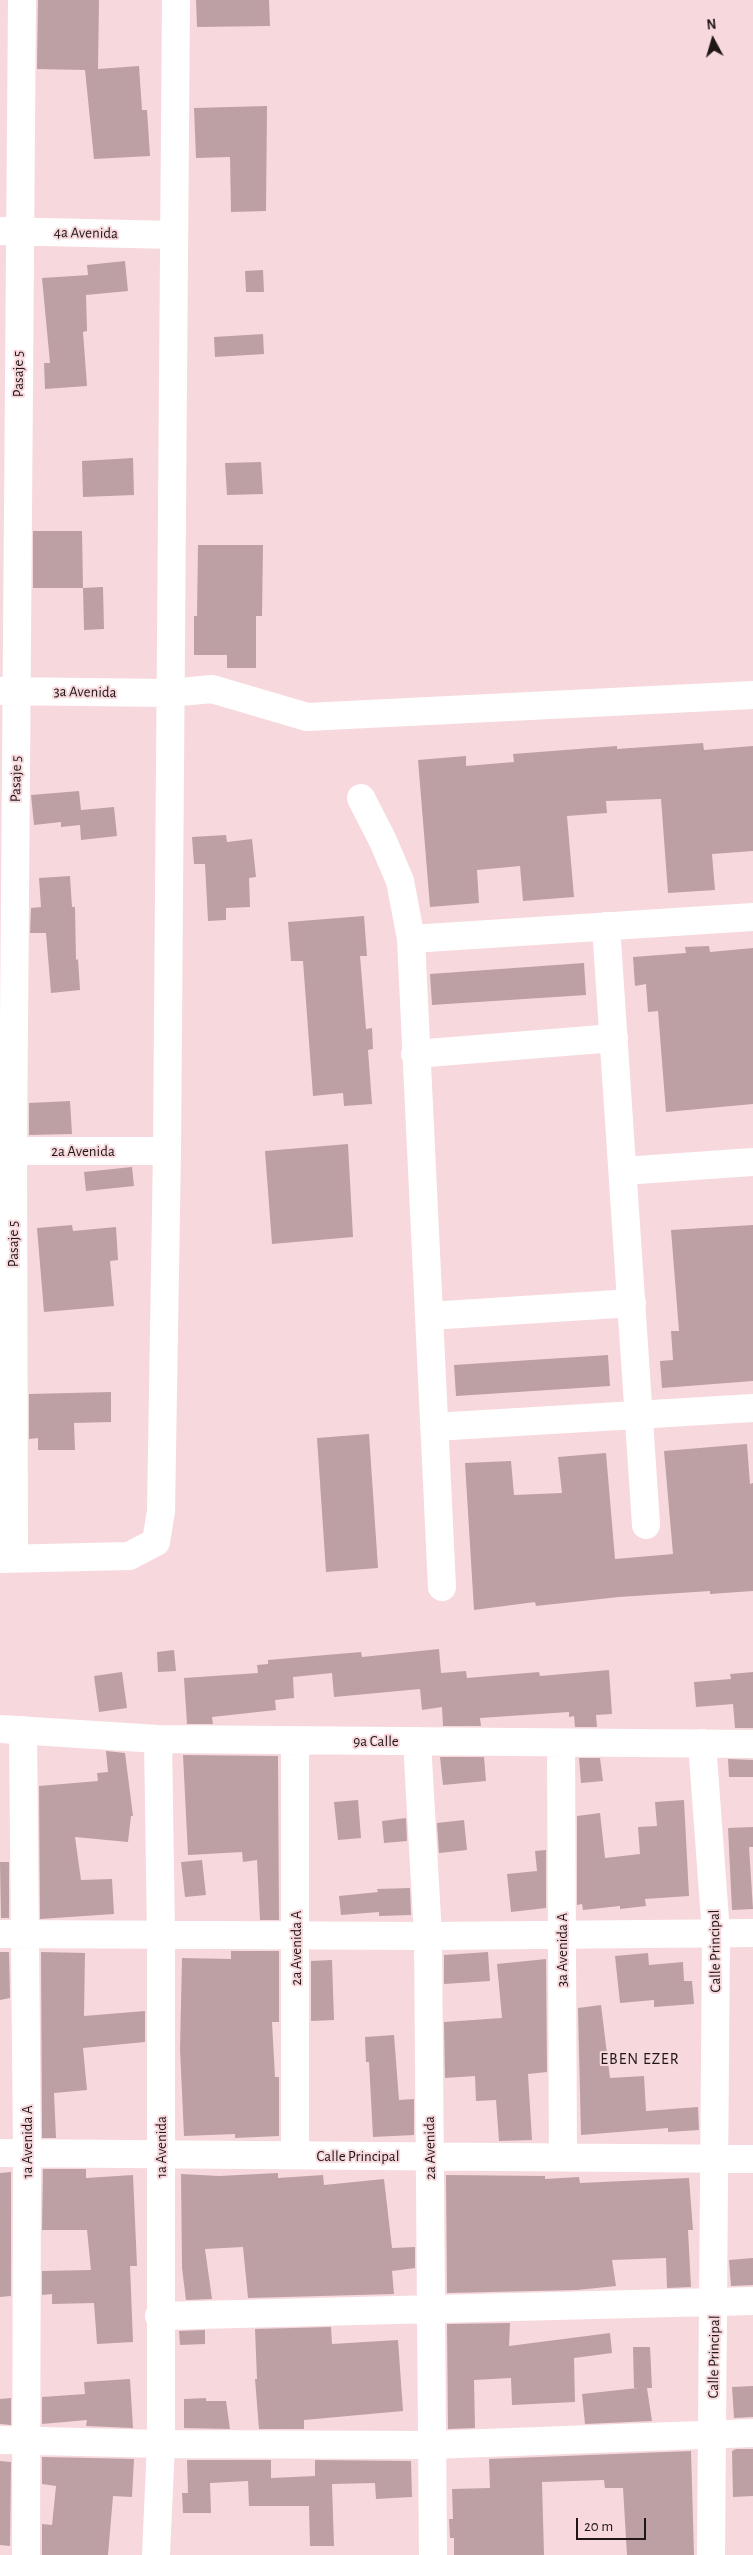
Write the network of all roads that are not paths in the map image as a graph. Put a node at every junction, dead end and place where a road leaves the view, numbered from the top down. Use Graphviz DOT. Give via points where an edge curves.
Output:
graph roads {
  1 [pos="22,0"];
  2 [pos="176,0"];
  3 [pos="10,232"];
  4 [pos="173,235"];
  5 [pos="9,691"];
  6 [pos="170,693"];
  7 [pos="753,695"];
  8 [pos="361,798"];
  9 [pos="753,917"];
  10 [pos="606,926"];
  11 [pos="411,939"];
  12 [pos="614,1038"];
  13 [pos="415,1054"];
  14 [pos="6,1151"];
  15 [pos="167,1151"];
  16 [pos="753,1162"];
  17 [pos="623,1170"];
  18 [pos="632,1303"];
  19 [pos="429,1316"];
  20 [pos="753,1408"];
  21 [pos="639,1415"];
  22 [pos="434,1427"];
  23 [pos="646,1525"];
  24 [pos="7,1559"];
  25 [pos="442,1588"];
  26 [pos="11,1729"];
  27 [pos="158,1739"];
  28 [pos="295,1740"];
  29 [pos="416,1741"];
  30 [pos="561,1743"];
  31 [pos="702,1744"];
  32 [pos="753,1744"];
  33 [pos="716,1933"];
  34 [pos="753,1933"];
  35 [pos="12,1934"];
  36 [pos="296,1935"];
  37 [pos="562,1935"];
  38 [pos="161,1936"];
  39 [pos="428,1936"];
  40 [pos="0,2153"];
  41 [pos="27,2153"];
  42 [pos="161,2154"];
  43 [pos="295,2155"];
  44 [pos="430,2156"];
  45 [pos="563,2157"];
  46 [pos="715,2158"];
  47 [pos="753,2159"];
  48 [pos="753,2301"];
  49 [pos="715,2302"];
  50 [pos="432,2311"];
  51 [pos="159,2316"];
  52 [pos="753,2433"];
  53 [pos="714,2434"];
  54 [pos="0,2440"];
  55 [pos="28,2440"];
  56 [pos="161,2444"];
  57 [pos="432,2445"];
  58 [pos="26,2555"];
  59 [pos="156,2555"];
  60 [pos="432,2555"];
  61 [pos="711,2555"];
  1 -- 3 [label="street, Pasaje 5"];
  2 -- 4 [label="street"];
  3 -- 4 [label="street, 4a Avenida"];
  3 -- 5 [label="street, Pasaje 5"];
  4 -- 6 [label="street"];
  5 -- 6 [label="street, 3a Avenida"];
  5 -- 14 [label="street, Pasaje 5"];
  6 -- 7 [label="street, 3a Avenida" via="212,689 307,718"];
  6 -- 15 [label="street"];
  8 -- 11 [label="street" via="400,881"];
  9 -- 10 [label="street"];
  10 -- 11 [label="street"];
  10 -- 12 [label="street"];
  11 -- 13 [label="street"];
  12 -- 13 [label="street"];
  12 -- 17 [label="street"];
  13 -- 19 [label="street"];
  14 -- 15 [label="street, 2a Avenida"];
  14 -- 24 [label="street, Pasaje 5"];
  15 -- 24 [label="street" via="162,1511 156,1542 129,1556"];
  16 -- 17 [label="street"];
  17 -- 18 [label="street"];
  18 -- 19 [label="street"];
  18 -- 21 [label="street"];
  19 -- 22 [label="street"];
  20 -- 21 [label="street"];
  21 -- 22 [label="street"];
  21 -- 23 [label="street"];
  22 -- 25 [label="street"];
  26 -- 27 [label="street, 9a Calle"];
  26 -- 35 [label="street, 1a Avenida A"];
  27 -- 28 [label="street, 9a Calle"];
  27 -- 38 [label="street, 1a Avenida"];
  28 -- 29 [label="street, 9a Calle"];
  28 -- 36 [label="street, 2a Avenida A"];
  29 -- 30 [label="street, 9a Calle"];
  29 -- 39 [label="street, 2a Avenida"];
  30 -- 31 [label="street, 9a Calle"];
  30 -- 37 [label="street, 3a Avenida A"];
  31 -- 32 [label="street, 9a Calle"];
  31 -- 33 [label="street, Calle Principal"];
  33 -- 34 [label="street"];
  33 -- 37 [label="street"];
  33 -- 46 [label="street, Calle Principal"];
  35 -- 38 [label="street"];
  35 -- 41 [label="street, 1a Avenida A"];
  36 -- 38 [label="street"];
  36 -- 39 [label="street"];
  36 -- 43 [label="street, 2a Avenida A"];
  37 -- 39 [label="street"];
  37 -- 45 [label="street, 3a Avenida A"];
  38 -- 42 [label="street, 1a Avenida"];
  39 -- 44 [label="street, 2a Avenida"];
  40 -- 41 [label="street, Calle Principal"];
  41 -- 42 [label="street, Calle Principal"];
  41 -- 55 [label="street, 1a Avenida A"];
  42 -- 43 [label="street, Calle Principal"];
  42 -- 51 [label="street, 1a Avenida"];
  43 -- 44 [label="street, Calle Principal"];
  44 -- 45 [label="street, Calle Principal"];
  44 -- 50 [label="street, 2a Avenida"];
  45 -- 46 [label="street, Calle Principal"];
  46 -- 47 [label="street, Calle Principal"];
  46 -- 49 [label="street, Calle Principal"];
  48 -- 49 [label="street"];
  49 -- 50 [label="street"];
  49 -- 53 [label="street, Calle Principal"];
  50 -- 51 [label="street"];
  50 -- 57 [label="street, 2a Avenida"];
  51 -- 56 [label="street, 1a Avenida"];
  52 -- 53 [label="street"];
  53 -- 57 [label="street"];
  53 -- 61 [label="street, Calle Principal"];
  54 -- 55 [label="street"];
  55 -- 56 [label="street"];
  55 -- 58 [label="street, 1a Avenida A"];
  56 -- 57 [label="street"];
  56 -- 59 [label="street, 1a Avenida"];
  57 -- 60 [label="street, 2a Avenida"];
}
